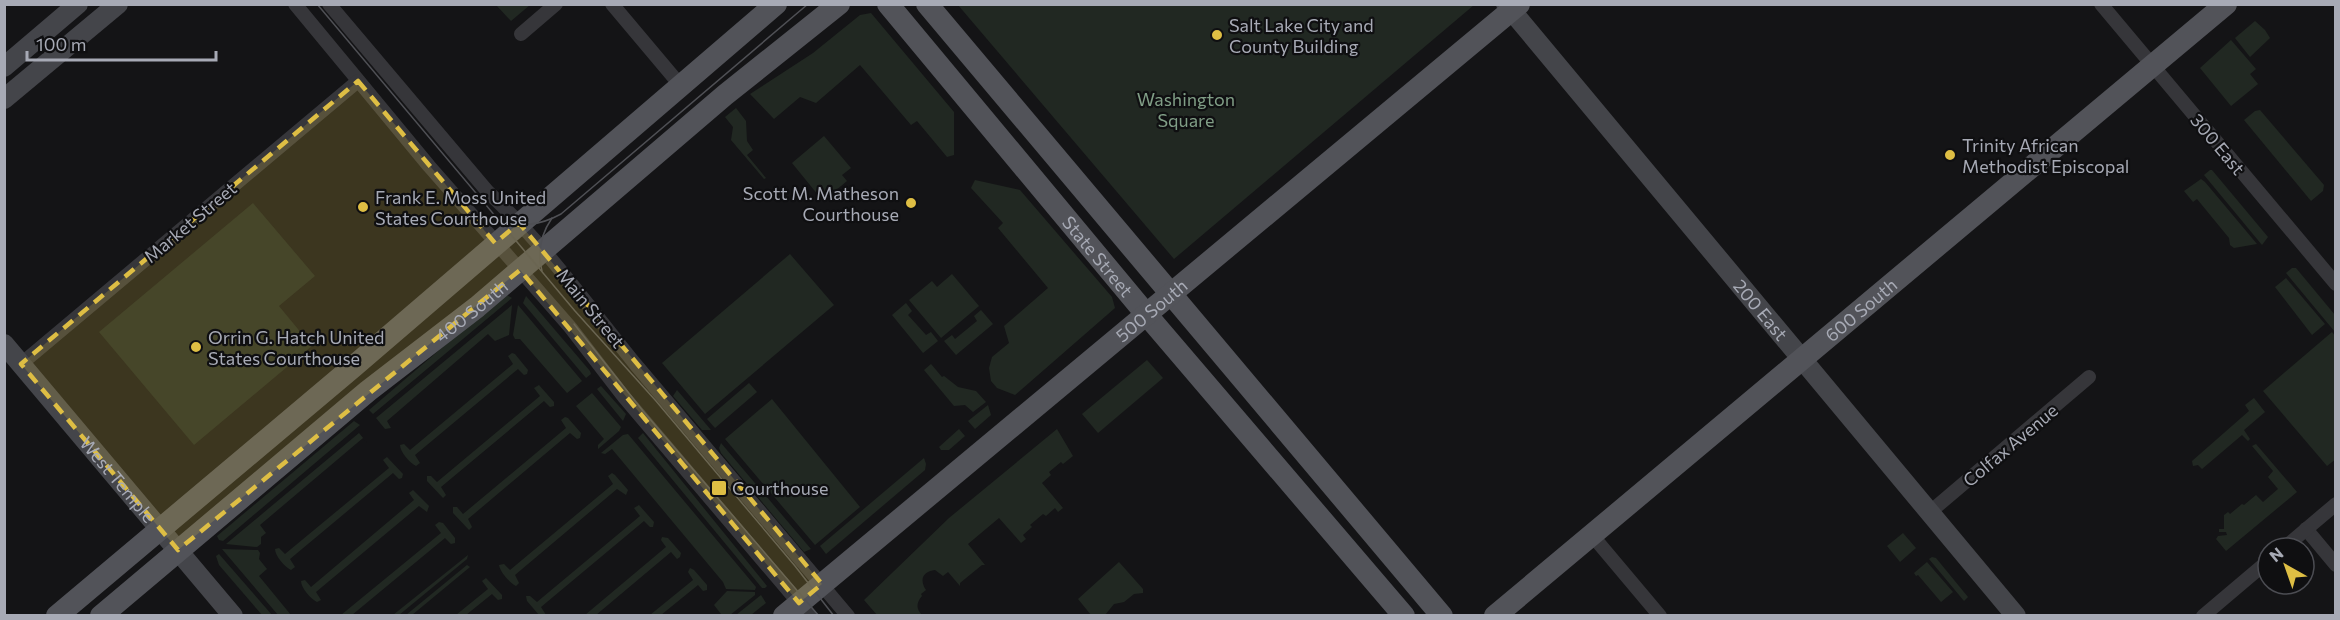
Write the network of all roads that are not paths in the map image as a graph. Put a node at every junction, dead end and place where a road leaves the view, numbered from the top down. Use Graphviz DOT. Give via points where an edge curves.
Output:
graph roads {
  1 [pos="78,4"];
  2 [pos="118,4"];
  3 [pos="295,4"];
  4 [pos="329,4"];
  5 [pos="556,4"];
  6 [pos="612,4"];
  7 [pos="776,4"];
  8 [pos="839,4"];
  9 [pos="888,4"];
  10 [pos="927,4"];
  11 [pos="2101,4"];
  12 [pos="2226,4"];
  13 [pos="1512,7"];
  14 [pos="521,34"];
  15 [pos="30,45"];
  16 [pos="46,65"];
  17 [pos="4,66"];
  18 [pos="2153,66"];
  19 [pos="358,81"];
  20 [pos="681,86"];
  21 [pos="4,99"];
  22 [pos="519,223"];
  23 [pos="495,243"];
  24 [pos="543,249"];
  25 [pos="520,270"];
  26 [pos="2336,284"];
  27 [pos="1170,294"];
  28 [pos="1146,314"];
  29 [pos="4,344"];
  30 [pos="1803,358"];
  31 [pos="21,364"];
  32 [pos="2089,377"];
  33 [pos="2336,504"];
  34 [pos="1930,513"];
  35 [pos="160,529"];
  36 [pos="2306,529"];
  37 [pos="1592,534"];
  38 [pos="2298,536"];
  39 [pos="178,550"];
  40 [pos="2336,565"];
  41 [pos="2256,571"];
  42 [pos="822,584"];
  43 [pos="798,611"];
  44 [pos="57,615"];
  45 [pos="101,615"];
  46 [pos="233,615"];
  47 [pos="848,615"];
  48 [pos="1404,615"];
  49 [pos="1442,615"];
  50 [pos="1496,615"];
  51 [pos="1660,615"];
  52 [pos="2016,615"];
  53 [pos="2203,615"];
  1 -- 15 [label="street"];
  2 -- 16 [label="street"];
  3 -- 19 [label="street, Main Street"];
  4 -- 22 [label="street, Main Street" via="488,192"];
  5 -- 14 [label="street"];
  6 -- 20 [label="street"];
  7 -- 20 [label="main road, 400 South"];
  8 -- 24 [label="main road, 400 South"];
  9 -- 28 [label="main road, State Street"];
  10 -- 27 [label="main road, State Street"];
  11 -- 18 [label="street, 300 East"];
  12 -- 18 [label="main road, 600 South"];
  13 -- 27 [label="main road, 500 South"];
  13 -- 30 [label="street, 200 East"];
  15 -- 16 [label="street"];
  15 -- 17 [label="street"];
  16 -- 21 [label="street"];
  18 -- 26 [label="street, 300 East"];
  18 -- 30 [label="main road, 600 South"];
  19 -- 23 [label="street, Main Street"];
  19 -- 31 [label="street, Market Street"];
  20 -- 22 [label="main road, 400 South"];
  22 -- 23 [label="main road, 400 South"];
  22 -- 24 [label="street, Main Street"];
  23 -- 25 [label="street, Main Street"];
  23 -- 35 [label="main road, 400 South"];
  24 -- 25 [label="main road, 400 South"];
  24 -- 42 [label="street, Main Street"];
  25 -- 39 [label="main road, 400 South"];
  25 -- 43 [label="street, Main Street"];
  27 -- 28 [label="main road, 500 South"];
  27 -- 49 [label="main road, State Street"];
  28 -- 42 [label="main road, 500 South"];
  28 -- 48 [label="main road, State Street"];
  29 -- 31 [label="street, West Temple"];
  30 -- 34 [label="street, 200 East"];
  30 -- 37 [label="main road, 600 South"];
  31 -- 35 [label="street, West Temple"];
  32 -- 34 [label="street, Colfax Avenue"];
  33 -- 36 [label="street"];
  34 -- 52 [label="street, 200 East"];
  35 -- 39 [label="street, West Temple"];
  35 -- 44 [label="main road, 400 South"];
  36 -- 38 [label="street"];
  36 -- 40 [label="street"];
  37 -- 50 [label="main road, 600 South"];
  37 -- 51 [label="street"];
  39 -- 45 [label="main road, 400 South"];
  39 -- 46 [label="street, West Temple"];
  41 -- 53 [label="street"];
  42 -- 43 [label="main road, 500 South"];
  42 -- 47 [label="street, Main Street"];
}
